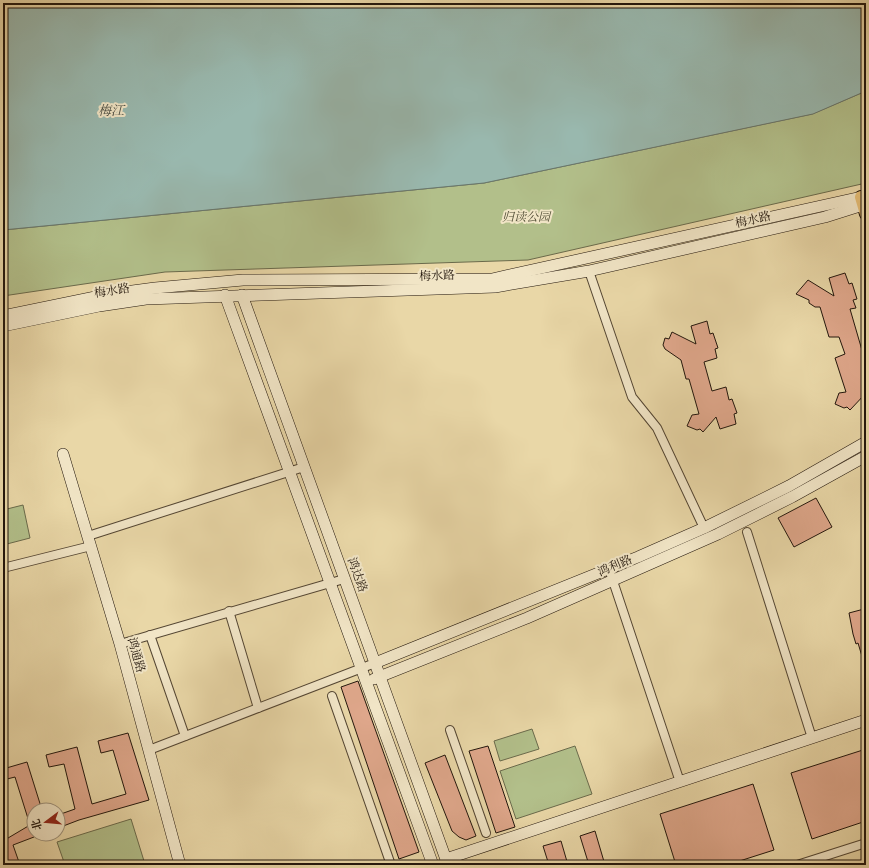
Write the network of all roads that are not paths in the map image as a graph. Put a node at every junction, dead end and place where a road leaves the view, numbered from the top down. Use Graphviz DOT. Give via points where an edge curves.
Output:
graph roads {
  1 [pos="865,203"];
  2 [pos="589,271"];
  3 [pos="242,294"];
  4 [pos="225,295"];
  5 [pos="3,316"];
  6 [pos="3,326"];
  7 [pos="866,442"];
  8 [pos="63,454"];
  9 [pos="866,456"];
  10 [pos="304,467"];
  11 [pos="290,471"];
  12 [pos="704,528"];
  13 [pos="747,532"];
  14 [pos="89,541"];
  15 [pos="3,568"];
  16 [pos="609,569"];
  17 [pos="344,579"];
  18 [pos="613,581"];
  19 [pos="330,583"];
  20 [pos="229,611"];
  21 [pos="150,635"];
  22 [pos="120,644"];
  23 [pos="375,663"];
  24 [pos="361,668"];
  25 [pos="380,677"];
  26 [pos="366,683"];
  27 [pos="332,696"];
  28 [pos="258,708"];
  29 [pos="866,720"];
  30 [pos="450,730"];
  31 [pos="185,736"];
  32 [pos="812,738"];
  33 [pos="149,750"];
  34 [pos="680,782"];
  35 [pos="486,834"];
  36 [pos="866,843"];
  37 [pos="447,862"];
  38 [pos="180,865"];
  39 [pos="391,865"];
  40 [pos="431,865"];
  41 [pos="797,865"];
  1 -- 2 [label="street, 梅水路" via="825,217"];
  1 -- 5 [label="street, 梅水路" via="492,279 243,280 110,294"];
  2 -- 3 [label="street, 梅水路" via="495,287"];
  2 -- 12 [label="street" via="632,398 657,428"];
  3 -- 4 [label="street, 梅水路"];
  3 -- 10 [label="street, 鸿达路"];
  4 -- 6 [label="street, 梅水路" via="146,299"];
  4 -- 11 [label="street"];
  7 -- 12 [label="street, 鸿利路" via="789,486"];
  8 -- 14 [label="street, 鸿通路"];
  9 -- 18 [label="street, 鸿利路" via="718,534"];
  10 -- 11 [label="street"];
  10 -- 17 [label="street, 鸿达路"];
  11 -- 14 [label="street"];
  11 -- 19 [label="street"];
  12 -- 16 [label="street, 鸿利路"];
  13 -- 32 [label="street"];
  14 -- 15 [label="street"];
  14 -- 22 [label="street, 鸿通路"];
  16 -- 18 [label="street"];
  16 -- 23 [label="street, 鸿利路"];
  17 -- 19 [label="street"];
  17 -- 23 [label="street, 鸿达路"];
  18 -- 25 [label="street, 鸿利路"];
  18 -- 34 [label="street"];
  19 -- 20 [label="street"];
  19 -- 24 [label="street"];
  20 -- 21 [label="street"];
  20 -- 28 [label="street"];
  21 -- 22 [label="street"];
  21 -- 31 [label="street"];
  22 -- 33 [label="street, 鸿通路"];
  23 -- 24 [label="street"];
  23 -- 25 [label="street, 鸿达路"];
  24 -- 26 [label="street"];
  24 -- 28 [label="street"];
  25 -- 26 [label="street, 鸿利路"];
  25 -- 37 [label="street, 鸿达路"];
  26 -- 40 [label="street"];
  27 -- 39 [label="street"];
  28 -- 31 [label="street"];
  29 -- 32 [label="street"];
  30 -- 35 [label="street"];
  31 -- 33 [label="street"];
  32 -- 34 [label="street"];
  33 -- 38 [label="street, 鸿通路"];
  34 -- 37 [label="street"];
  36 -- 41 [label="street"];
  37 -- 40 [label="street"];
}
